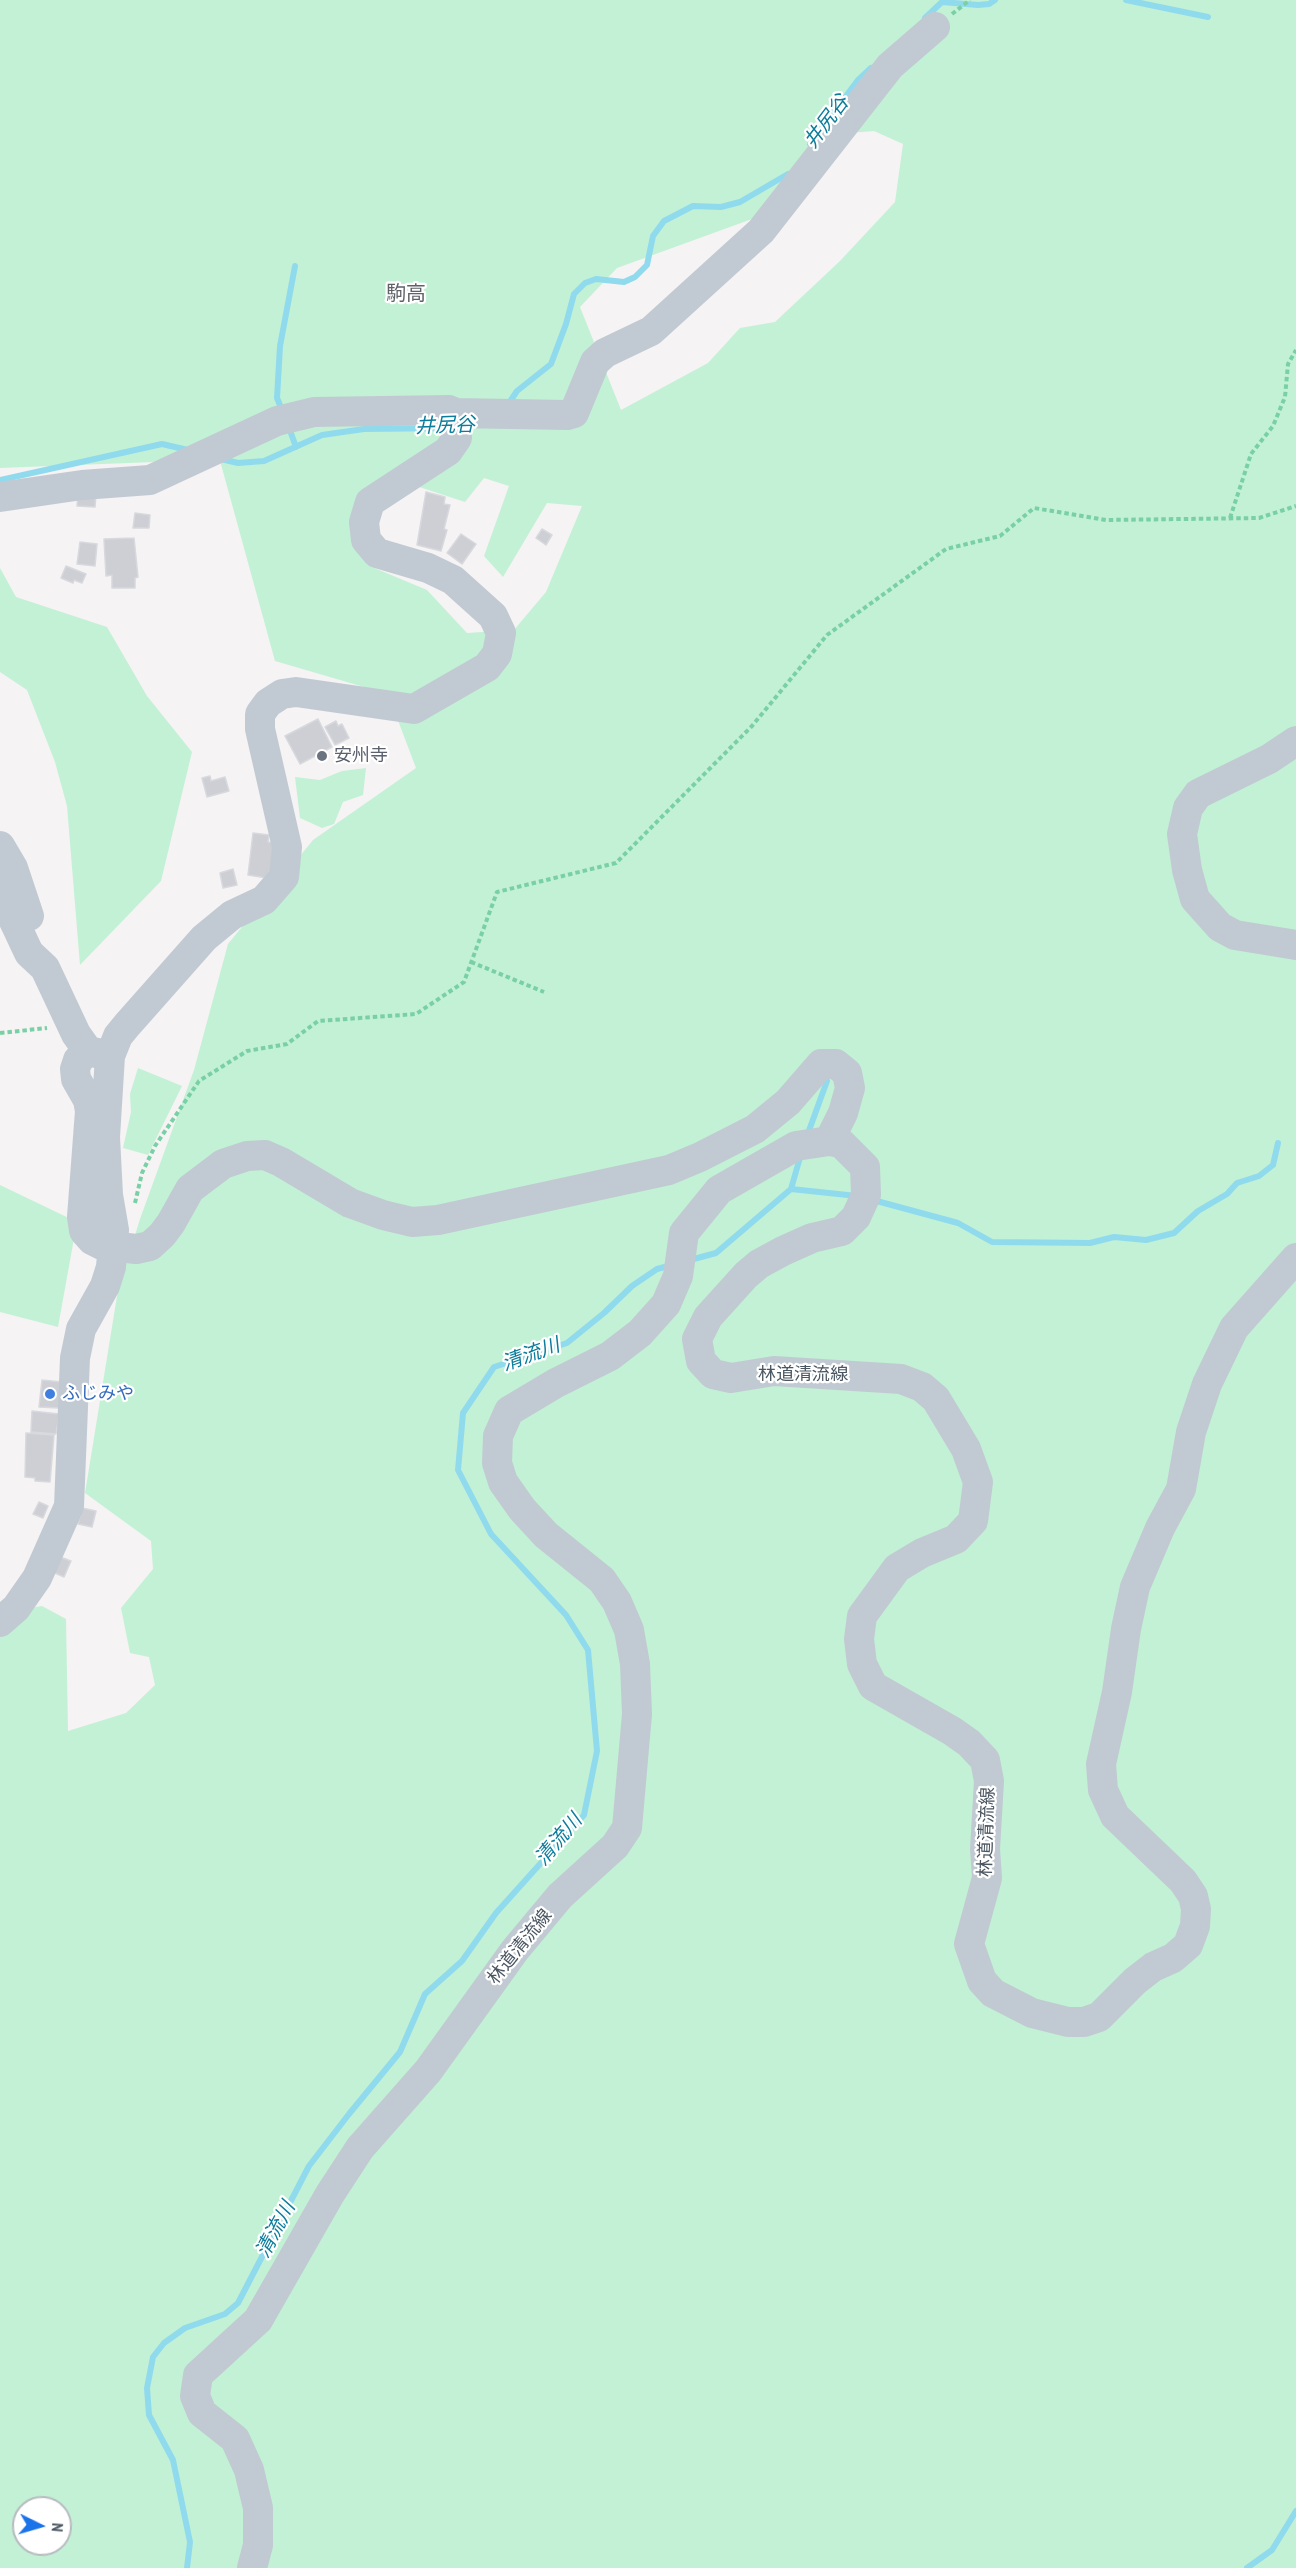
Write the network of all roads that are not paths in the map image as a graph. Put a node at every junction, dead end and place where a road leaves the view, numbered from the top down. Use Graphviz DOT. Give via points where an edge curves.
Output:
graph roads {
  1 [pos="935,27"];
  2 [pos="456,413"];
  3 [pos="0,497"];
  4 [pos="1296,741"];
  5 [pos="0,846"];
  6 [pos="0,891"];
  7 [pos="1296,945"];
  8 [pos="45,968"];
  9 [pos="92,1047"];
  10 [pos="830,1141"];
  11 [pos="1296,1258"];
  12 [pos="0,1622"];
  13 [pos="252,2568"];
  1 -- 2 [label="street" via="890,66 761,231 651,331 605,353 595,362 574,413"];
  2 -- 3 [label="street" via="314,412 277,422 150,480"];
  2 -- 9 [label="street" via="457,438 448,451 370,502 364,522 366,540 376,552 453,580 493,616 501,633 497,654 488,667 414,709 296,692 282,694 268,703 260,714 260,729 287,847 284,877 264,900 232,915 204,938 118,1036"];
  4 -- 7 [label="street" via="1198,794 1188,808 1182,834 1195,899 1220,927 1235,935"];
  5 -- 8 [label="street" via="14,868"];
  6 -- 8 [label="street" via="29,953"];
  8 -- 9 [label="street"];
  9 -- 10 [label="street" via="78,1060 75,1069 90,1111 82,1217 84,1231 102,1245 136,1249 150,1246 167,1229 190,1189 223,1164 247,1156 265,1155 281,1161 350,1203 412,1222 438,1220 669,1170 755,1129 788,1102 821,1064 836,1064 847,1073 850,1088"];
  9 -- 12 [label="street" via="114,1226 111,1267 81,1329 75,1358 69,1506 37,1578 16,1608"];
  10 -- 11 [label="street, 林道清流線" via="841,1143 865,1167 865,1199 856,1217 842,1231 812,1238 783,1251 746,1275 708,1317 697,1339 701,1361 713,1374 731,1378 774,1371 901,1379 922,1387 936,1400 966,1449 978,1482 973,1521 956,1539 897,1568 862,1616 862,1664 873,1686 952,1731 985,1760 989,1781 987,1878 969,1944 982,1981 993,1993 1032,2013 1068,2022 1099,2017 1135,1982 1188,1945 1195,1926 1193,1896 1183,1881 1115,1816 1103,1790 1101,1764 1135,1587 1181,1489 1191,1432 1207,1384 1234,1328"];
  10 -- 13 [label="street, 林道清流線" via="796,1146 719,1191 684,1233 678,1275 666,1304 640,1333 610,1356 509,1411 498,1436 497,1463 503,1482 546,1535 602,1580 629,1630 637,1714 627,1828 615,1846 560,1896 428,2070 360,2148 258,2320 198,2375 195,2396 202,2413 235,2439 249,2470 258,2508 258,2545"];
}
